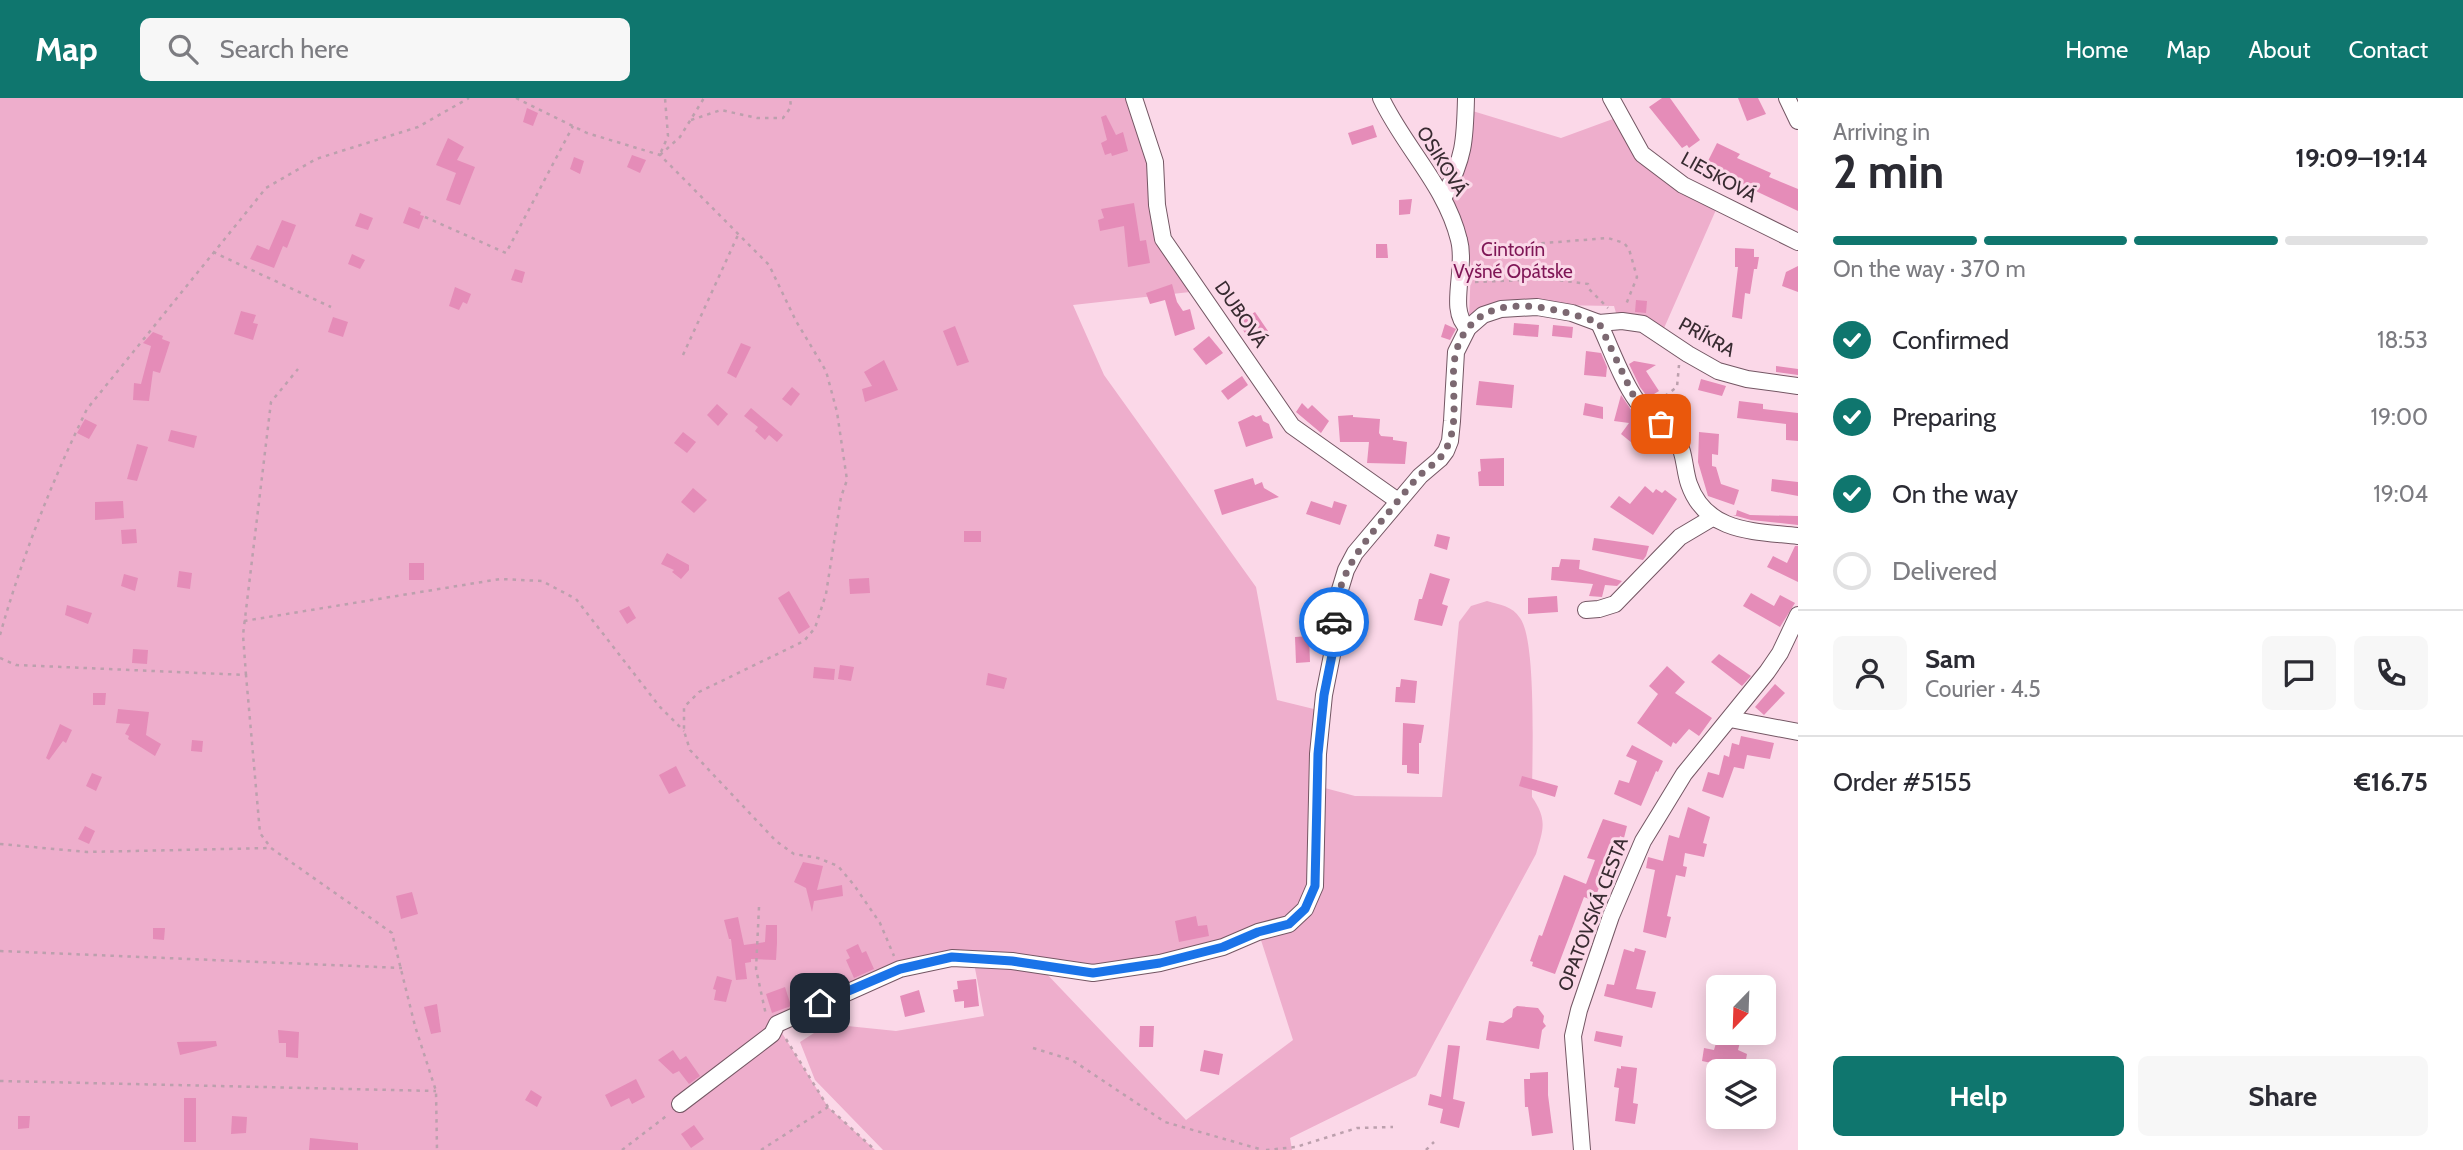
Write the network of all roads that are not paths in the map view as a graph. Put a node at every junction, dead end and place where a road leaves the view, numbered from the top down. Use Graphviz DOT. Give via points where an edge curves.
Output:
graph roads {
  1 [pos="1134,98"];
  2 [pos="1381,98"];
  3 [pos="1466,98"];
  4 [pos="1611,98"];
  5 [pos="1787,98"];
  6 [pos="1798,121"];
  7 [pos="1444,197"];
  8 [pos="1798,242"];
  9 [pos="1599,323"];
  10 [pos="1468,328"];
  11 [pos="1798,386"];
  12 [pos="1398,501"];
  13 [pos="1712,518"];
  14 [pos="1798,536"];
  15 [pos="1587,610"];
  16 [pos="1798,615"];
  17 [pos="1730,719"];
  18 [pos="1798,732"];
  19 [pos="680,1104"];
  20 [pos="1582,1150"];
  1 -- 12 [label="street, DUBOVÁ" via="1155,162 1163,239 1292,426"];
  2 -- 7 [label="street, OSIKOVÁ" via="1392,122"];
  3 -- 7 [label="street" via="1459,167"];
  4 -- 8 [label="street, LIESKOVÁ" via="1642,154 1683,185"];
  5 -- 6 [label="street"];
  7 -- 10 [label="street, OSIKOVÁ" via="1462,257 1457,309"];
  9 -- 10 [label="street" via="1549,309 1512,307 1483,315"];
  9 -- 11 [label="street, PRÍKRA" via="1643,324 1695,359 1732,375"];
  9 -- 13 [label="street" via="1636,401 1676,437 1698,505"];
  10 -- 12 [label="street" via="1454,360 1450,441 1440,459"];
  12 -- 19 [label="street" via="1355,553 1335,606 1318,754 1315,886 1305,909 1289,924 1160,963 1093,973 952,957 900,969 775,1029"];
  13 -- 14 [label="street" via="1751,531"];
  13 -- 15 [label="street" via="1681,537 1615,604"];
  16 -- 17 [label="street, OPATOVSKÁ CESTA" via="1780,653"];
  17 -- 18 [label="street"];
  17 -- 20 [label="street, OPATOVSKÁ CESTA" via="1684,774 1643,841 1593,965 1573,1036"];
}
